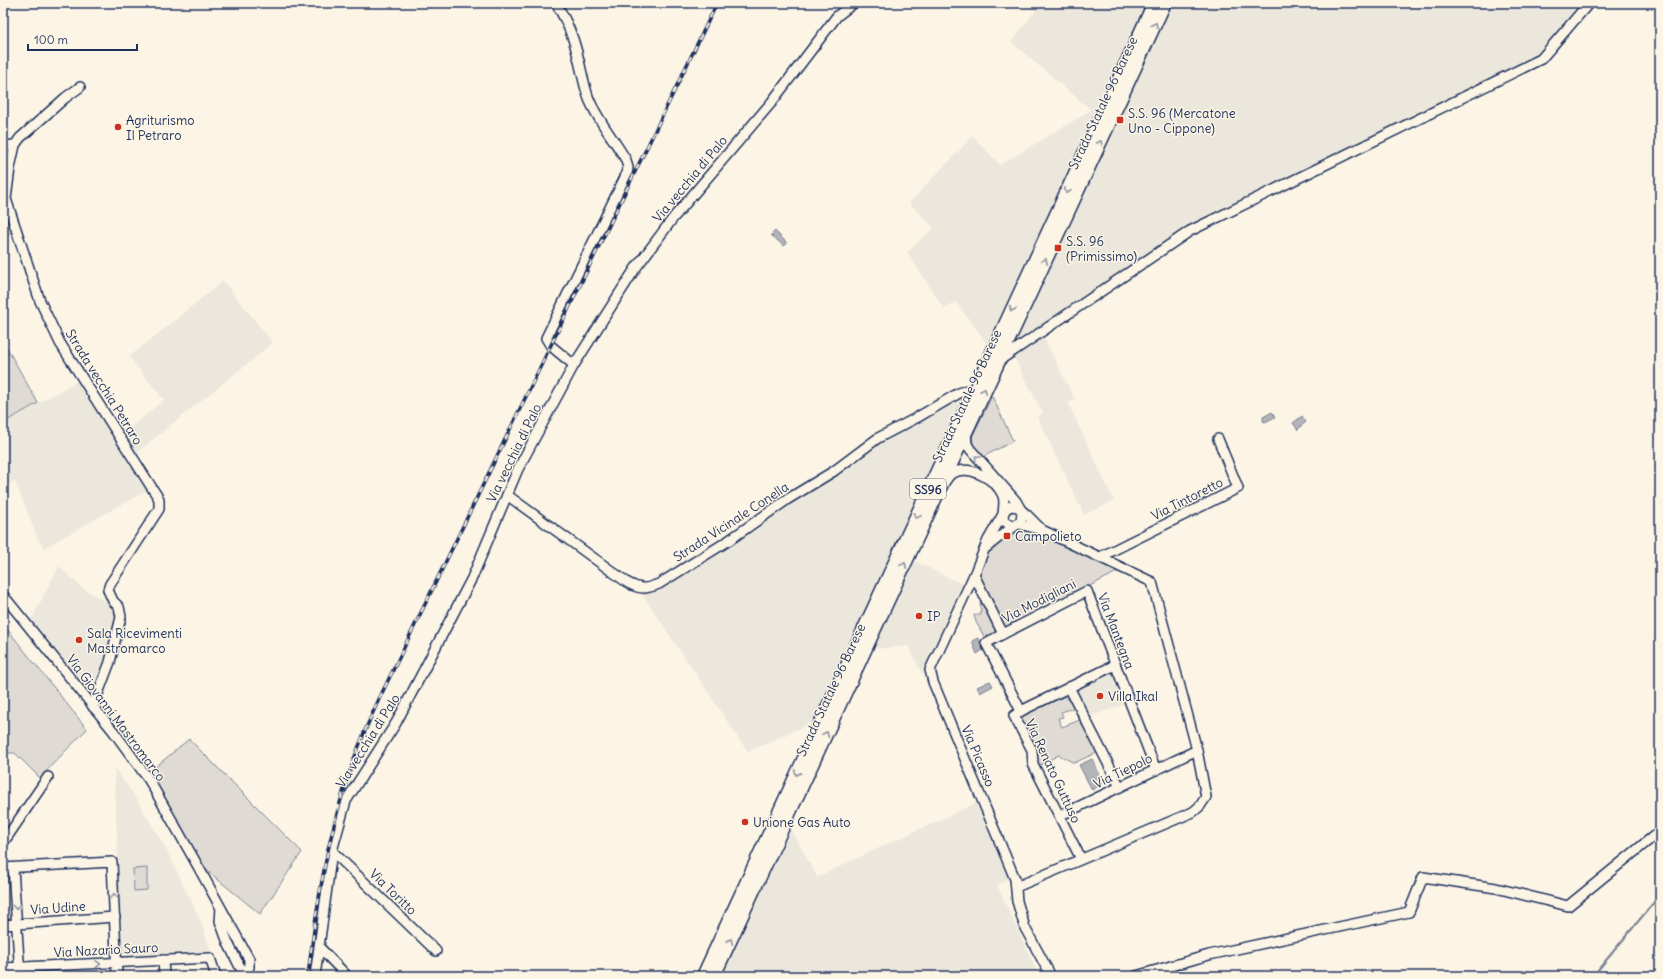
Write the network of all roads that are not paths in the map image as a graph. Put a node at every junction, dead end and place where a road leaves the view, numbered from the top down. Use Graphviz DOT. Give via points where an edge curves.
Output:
graph roads {
  1 [pos="556,3"];
  2 [pos="854,3"];
  3 [pos="1154,3"];
  4 [pos="1165,3"];
  5 [pos="1589,3"];
  6 [pos="80,87"];
  7 [pos="15,145"];
  8 [pos="3,146"];
  9 [pos="5,199"];
  10 [pos="999,360"];
  11 [pos="574,365"];
  12 [pos="974,392"];
  13 [pos="967,427"];
  14 [pos="1218,439"];
  15 [pos="941,485"];
  16 [pos="506,495"];
  17 [pos="1020,509"];
  18 [pos="1004,512"];
  19 [pos="1017,525"];
  20 [pos="1042,530"];
  21 [pos="986,548"];
  22 [pos="1100,557"];
  23 [pos="974,575"];
  24 [pos="1088,591"];
  25 [pos="3,595"];
  26 [pos="1003,634"];
  27 [pos="1115,665"];
  28 [pos="1069,687"];
  29 [pos="94,707"];
  30 [pos="1021,711"];
  31 [pos="1197,750"];
  32 [pos="1156,770"];
  33 [pos="48,777"];
  34 [pos="1120,787"];
  35 [pos="1059,816"];
  36 [pos="1660,830"];
  37 [pos="3,843"];
  38 [pos="332,851"];
  39 [pos="1081,859"];
  40 [pos="3,868"];
  41 [pos="13,868"];
  42 [pos="1016,887"];
  43 [pos="220,908"];
  44 [pos="115,917"];
  45 [pos="17,924"];
  46 [pos="3,925"];
  47 [pos="320,948"];
  48 [pos="436,951"];
  49 [pos="163,960"];
  50 [pos="117,963"];
  51 [pos="3,968"];
  52 [pos="19,972"];
  53 [pos="214,975"];
  54 [pos="118,976"];
  55 [pos="164,976"];
  56 [pos="315,976"];
  57 [pos="347,976"];
  58 [pos="703,976"];
  59 [pos="714,976"];
  60 [pos="1051,976"];
  61 [pos="1136,976"];
  1 -- 11 [label="street" via="574,41 589,98 626,160 628,168 628,173 547,333 546,338 551,346"];
  2 -- 11 [label="street, Via vecchia di Palo" via="837,16 771,103 674,217 636,269"];
  3 -- 12 [label="main road, Strada Statale 96 Barese / SS96, one-way"];
  10 -- 4 [label="main road, Strada Statale 96 Barese / SS96, one-way"];
  5 -- 10 [label="street" via="1541,60 1190,231"];
  6 -- 7 [label="street"];
  7 -- 8 [label="street"];
  7 -- 9 [label="street, Strada vecchia Petraro"];
  9 -- 29 [label="street, Strada vecchia Petraro" via="40,301 60,344 160,503 159,509 108,590 113,601 119,606 121,617 110,662"];
  13 -- 10 [label="main road, Strada Statale 96 Barese / SS96, one-way"];
  11 -- 16 [label="street, Via vecchia di Palo" via="524,456"];
  12 -- 16 [label="street, Strada Vicinale Conella" via="966,390 878,438 728,541 665,580 649,587 638,588 628,583"];
  12 -- 58 [label="main road, Strada Statale 96 Barese / SS96, one-way"];
  13 -- 15 [label="main road, Strada Statale 96 Barese / SS96"];
  17 -- 13 [label="street, one-way" via="970,449 966,438"];
  14 -- 22 [label="street, Via Tintoretto" via="1238,488"];
  15 -- 18 [label="street" via="951,473 967,471 980,475 999,490 1003,497"];
  59 -- 15 [label="main road, Strada Statale 96 Barese / SS96, one-way"];
  16 -- 38 [label="street, Via vecchia di Palo" via="472,578 396,723 346,801"];
  17 -- 18 [label="street" via="1011,506"];
  17 -- 19 [label="street" via="1022,518"];
  17 -- 20 [label="street"];
  18 -- 19 [label="street" via="1004,521 1009,525"];
  18 -- 21 [label="street, Via Picasso"];
  19 -- 20 [label="street"];
  19 -- 21 [label="street"];
  20 -- 22 [label="street"];
  21 -- 23 [label="street, Via Picasso"];
  22 -- 31 [label="street" via="1152,582"];
  23 -- 26 [label="street"];
  23 -- 42 [label="street, Via Picasso" via="931,665 930,676"];
  24 -- 26 [label="street, Via Modigliani"];
  24 -- 27 [label="street, Via Mantegna"];
  25 -- 29 [label="street, Via Giovanni Mastromarco"];
  26 -- 30 [label="street, Via Renato Guttuso" via="986,643"];
  27 -- 28 [label="street"];
  27 -- 32 [label="street, Via Mantegna"];
  28 -- 30 [label="street"];
  28 -- 34 [label="street"];
  29 -- 43 [label="street, Via Giovanni Mastromarco" via="149,780"];
  30 -- 35 [label="street, Via Renato Guttuso" via="1014,716 1032,750 1033,764"];
  31 -- 32 [label="street, Via Tiepolo"];
  31 -- 39 [label="street" via="1206,797 1200,806 1193,812"];
  32 -- 34 [label="street, Via Tiepolo"];
  33 -- 37 [label="street"];
  34 -- 35 [label="street, Via Tiepolo"];
  35 -- 39 [label="street, Via Renato Guttuso"];
  36 -- 61 [label="street" via="1568,906 1496,888 1423,878 1409,912 1209,955"];
  38 -- 47 [label="street, Via vecchia di Palo"];
  38 -- 48 [label="street, Via Toritto"];
  39 -- 42 [label="street"];
  40 -- 41 [label="street"];
  44 -- 41 [label="street, one-way" via="112,862"];
  41 -- 45 [label="street, one-way"];
  42 -- 60 [label="street, Via Picasso" via="1017,901 1025,928"];
  43 -- 43 [label="street, Via Giovanni Mastromarco" via="249,959 247,972 242,971 228,943 220,921"];
  44 -- 45 [label="street, Via Udine"];
  44 -- 50 [label="street"];
  45 -- 46 [label="street, Via Udine"];
  45 -- 52 [label="street"];
  47 -- 56 [label="street, Via vecchia di Palo"];
  47 -- 57 [label="street"];
  49 -- 50 [label="street, Via Nazario Sauro"];
  49 -- 53 [label="street, Via Nazario Sauro" via="210,958"];
  49 -- 55 [label="street"];
  52 -- 50 [label="street, Via Nazario Sauro, one-way"];
  50 -- 54 [label="street"];
  51 -- 52 [label="street, Via Nazario Sauro"];
}
